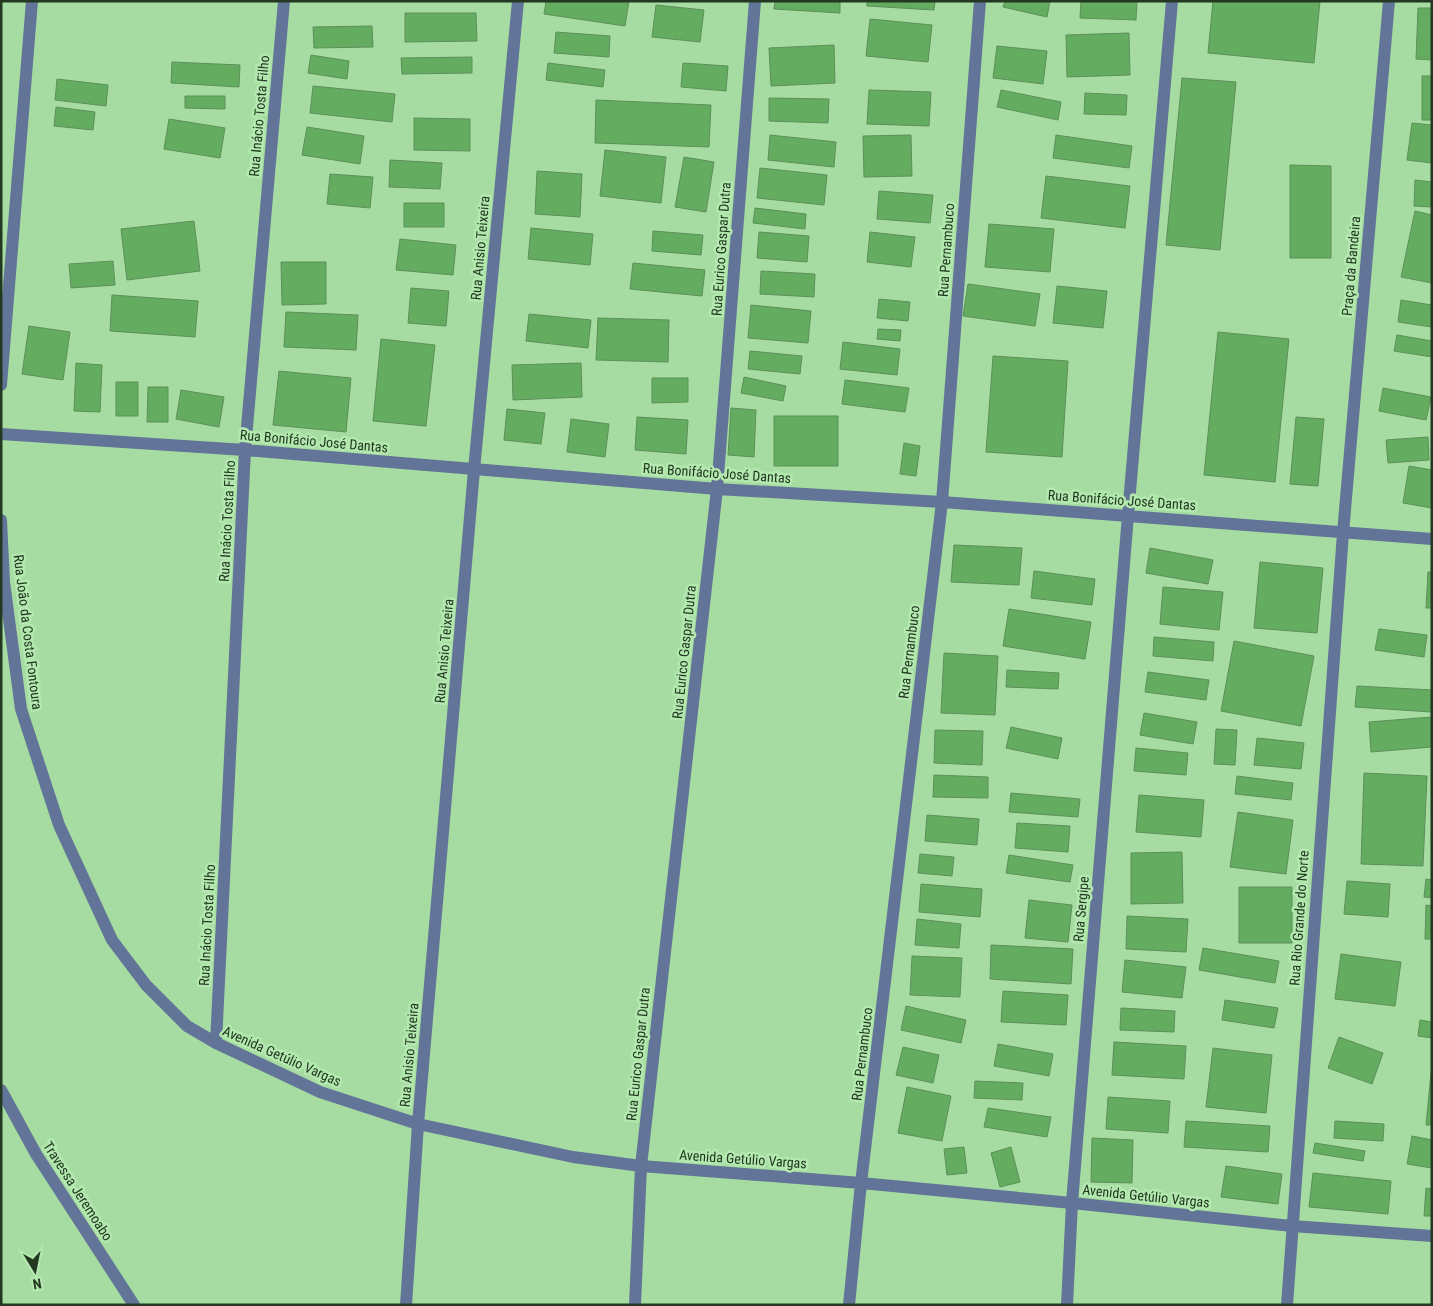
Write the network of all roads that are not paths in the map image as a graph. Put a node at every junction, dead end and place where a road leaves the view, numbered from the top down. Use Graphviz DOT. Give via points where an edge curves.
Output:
graph roads {
  1 [pos="32,1"];
  2 [pos="284,1"];
  3 [pos="518,1"];
  4 [pos="755,1"];
  5 [pos="980,1"];
  6 [pos="1172,1"];
  7 [pos="1389,1"];
  8 [pos="1,385"];
  9 [pos="1,434"];
  10 [pos="245,450"];
  11 [pos="474,470"];
  12 [pos="717,489"];
  13 [pos="942,502"];
  14 [pos="1128,515"];
  15 [pos="1,520"];
  16 [pos="1343,533"];
  17 [pos="1432,539"];
  18 [pos="112,940"];
  19 [pos="216,1043"];
  20 [pos="1,1090"];
  21 [pos="418,1124"];
  22 [pos="640,1166"];
  23 [pos="862,1183"];
  24 [pos="1072,1203"];
  25 [pos="1292,1226"];
  26 [pos="1432,1236"];
  27 [pos="134,1305"];
  28 [pos="406,1305"];
  29 [pos="635,1305"];
  30 [pos="849,1305"];
  31 [pos="1067,1305"];
  32 [pos="1286,1305"];
  1 -- 8 [label="street"];
  2 -- 10 [label="street, Rua Inácio Tosta Filho"];
  3 -- 11 [label="street, Rua Anisio Teixeira"];
  4 -- 12 [label="street, Rua Eurico Gaspar Dutra"];
  5 -- 13 [label="street, Rua Pernambuco"];
  6 -- 14 [label="street"];
  7 -- 16 [label="street, Praça da Bandeira"];
  9 -- 10 [label="street, Rua Bonifácio José Dantas"];
  10 -- 11 [label="street, Rua Bonifácio José Dantas"];
  10 -- 19 [label="street, Rua Inácio Tosta Filho"];
  11 -- 12 [label="street, Rua Bonifácio José Dantas"];
  11 -- 21 [label="street, Rua Anisio Teixeira"];
  12 -- 13 [label="street, Rua Bonifácio José Dantas"];
  12 -- 22 [label="street, Rua Eurico Gaspar Dutra"];
  13 -- 14 [label="street, Rua Bonifácio José Dantas"];
  13 -- 23 [label="street, Rua Pernambuco"];
  14 -- 16 [label="street, Rua Bonifácio José Dantas"];
  14 -- 24 [label="street, Rua Sergipe"];
  15 -- 18 [label="street, Rua João da Costa Fontoura" via="4,582 21,709 59,825"];
  16 -- 17 [label="street, Rua Bonifácio José Dantas"];
  16 -- 25 [label="street, Rua Rio Grande do Norte"];
  18 -- 19 [label="street, Avenida Getúlio Vargas" via="146,985 187,1026"];
  19 -- 21 [label="street, Avenida Getúlio Vargas" via="320,1092"];
  20 -- 27 [label="street, Travessa Jeremoabo" via="36,1154"];
  21 -- 22 [label="street, Avenida Getúlio Vargas" via="574,1157"];
  21 -- 28 [label="street, Rua Anisio Teixeira"];
  22 -- 23 [label="street, Avenida Getúlio Vargas"];
  22 -- 29 [label="street, Rua Eurico Gaspar Dutra"];
  23 -- 24 [label="street, Avenida Getúlio Vargas"];
  23 -- 30 [label="street, Rua Pernambuco"];
  24 -- 25 [label="street, Avenida Getúlio Vargas"];
  24 -- 31 [label="street, Rua Sergipe"];
  25 -- 26 [label="street, Avenida Getúlio Vargas"];
  25 -- 32 [label="street, Rua Rio Grande do Norte"];
}
